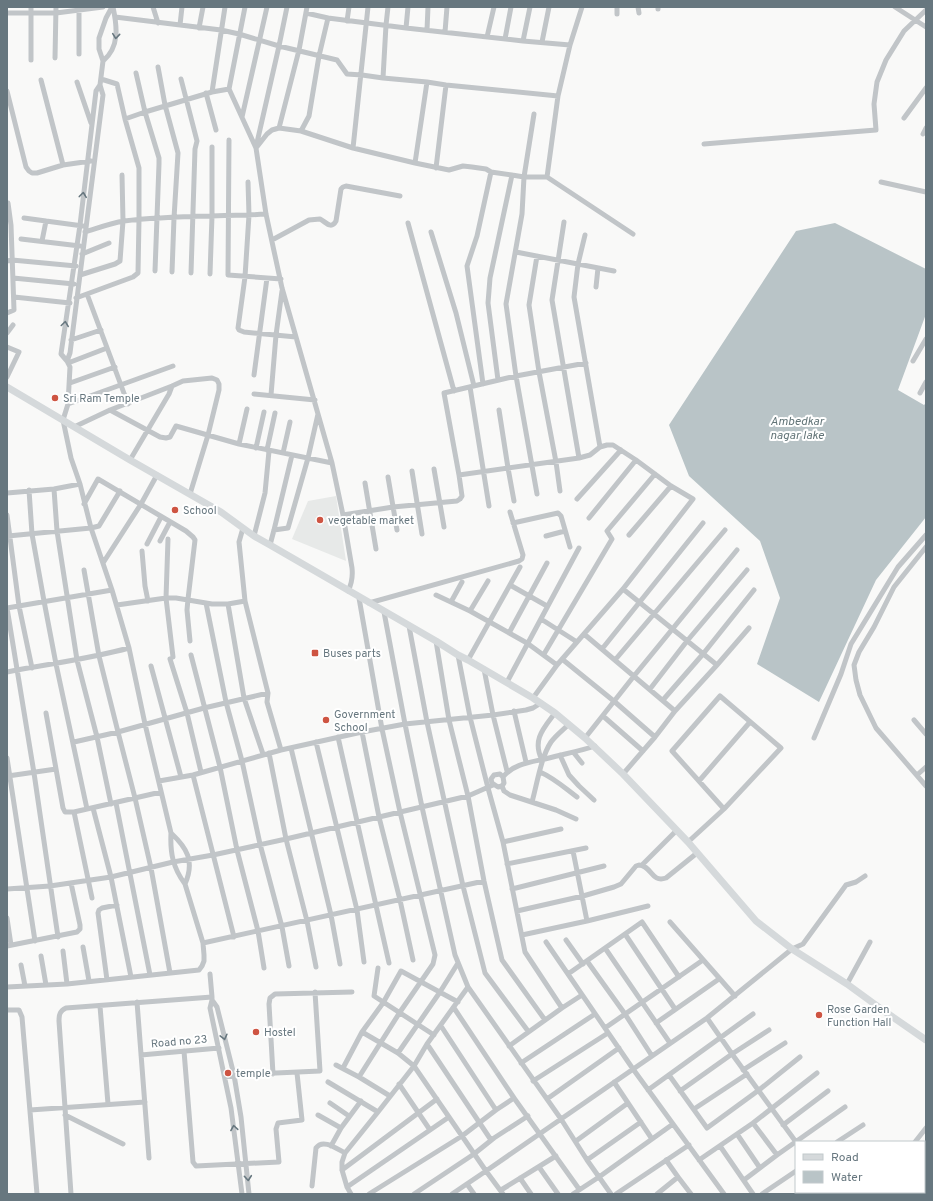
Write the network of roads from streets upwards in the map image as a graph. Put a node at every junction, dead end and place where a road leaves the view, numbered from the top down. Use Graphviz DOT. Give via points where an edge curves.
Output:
graph roads {
  1 [pos="31,7"];
  2 [pos="56,7"];
  3 [pos="104,7"];
  4 [pos="113,7"];
  5 [pos="153,7"];
  6 [pos="182,7"];
  7 [pos="203,7"];
  8 [pos="225,7"];
  9 [pos="245,7"];
  10 [pos="267,7"];
  11 [pos="287,7"];
  12 [pos="307,7"];
  13 [pos="349,7"];
  14 [pos="368,7"];
  15 [pos="388,7"];
  16 [pos="408,7"];
  17 [pos="428,7"];
  18 [pos="447,7"];
  19 [pos="494,7"];
  20 [pos="511,7"];
  21 [pos="530,7"];
  22 [pos="549,7"];
  23 [pos="582,7"];
  24 [pos="617,7"];
  25 [pos="896,7"];
  26 [pos="79,9"];
  27 [pos="926,10"];
  28 [pos="7,13"];
  29 [pos="31,13"];
  30 [pos="56,13"];
  31 [pos="306,13"];
  32 [pos="617,14"];
  33 [pos="115,17"];
  34 [pos="328,18"];
  35 [pos="347,21"];
  36 [pos="916,21"];
  37 [pos="158,23"];
  38 [pos="367,23"];
  39 [pos="180,25"];
  40 [pos="386,25"];
  41 [pos="199,28"];
  42 [pos="406,28"];
  43 [pos="926,28"];
  44 [pos="221,30"];
  45 [pos="427,30"];
  46 [pos="445,32"];
  47 [pos="239,34"];
  48 [pos="487,37"];
  49 [pos="505,39"];
  50 [pos="260,40"];
  51 [pos="524,41"];
  52 [pos="542,42"];
  53 [pos="570,45"];
  54 [pos="279,46"];
  55 [pos="299,50"];
  56 [pos="79,54"];
  57 [pos="319,56"];
  58 [pos="55,58"];
  59 [pos="31,60"];
  60 [pos="103,61"];
  61 [pos="158,67"];
  62 [pos="136,73"];
  63 [pos="362,75"];
  64 [pos="383,78"];
  65 [pos="181,79"];
  66 [pos="41,80"];
  67 [pos="77,82"];
  68 [pos="101,82"];
  69 [pos="427,82"];
  70 [pos="446,85"];
  71 [pos="926,88"];
  72 [pos="229,89"];
  73 [pos="7,91"];
  74 [pos="212,92"];
  75 [pos="206,94"];
  76 [pos="558,96"];
  77 [pos="186,100"];
  78 [pos="165,105"];
  79 [pos="146,112"];
  80 [pos="534,114"];
  81 [pos="242,118"];
  82 [pos="904,118"];
  83 [pos="125,119"];
  84 [pos="92,124"];
  85 [pos="279,128"];
  86 [pos="926,128"];
  87 [pos="216,130"];
  88 [pos="301,131"];
  89 [pos="923,134"];
  90 [pos="97,136"];
  91 [pos="229,140"];
  92 [pos="704,144"];
  93 [pos="212,147"];
  94 [pos="256,148"];
  95 [pos="353,148"];
  96 [pos="94,161"];
  97 [pos="88,162"];
  98 [pos="415,163"];
  99 [pos="63,165"];
  100 [pos="436,168"];
  101 [pos="491,172"];
  102 [pos="122,175"];
  103 [pos="512,175"];
  104 [pos="524,177"];
  105 [pos="547,177"];
  106 [pos="248,182"];
  107 [pos="881,182"];
  108 [pos="926,192"];
  109 [pos="400,196"];
  110 [pos="8,203"];
  111 [pos="266,214"];
  112 [pos="249,215"];
  113 [pos="212,216"];
  114 [pos="229,216"];
  115 [pos="193,217"];
  116 [pos="24,218"];
  117 [pos="157,218"];
  118 [pos="174,218"];
  119 [pos="139,220"];
  120 [pos="46,221"];
  121 [pos="123,221"];
  122 [pos="564,222"];
  123 [pos="408,224"];
  124 [pos="80,225"];
  125 [pos="86,229"];
  126 [pos="431,232"];
  127 [pos="633,234"];
  128 [pos="584,235"];
  129 [pos="21,239"];
  130 [pos="272,240"];
  131 [pos="42,241"];
  132 [pos="109,243"];
  133 [pos="77,245"];
  134 [pos="83,246"];
  135 [pos="516,252"];
  136 [pos="82,254"];
  137 [pos="537,256"];
  138 [pos="10,260"];
  139 [pos="557,260"];
  140 [pos="578,264"];
  141 [pos="74,266"];
  142 [pos="81,266"];
  143 [pos="598,268"];
  144 [pos="155,271"];
  145 [pos="614,271"];
  146 [pos="172,272"];
  147 [pos="191,273"];
  148 [pos="210,274"];
  149 [pos="80,275"];
  150 [pos="245,276"];
  151 [pos="13,278"];
  152 [pos="267,278"];
  153 [pos="281,280"];
  154 [pos="71,284"];
  155 [pos="78,284"];
  156 [pos="596,287"];
  157 [pos="282,288"];
  158 [pos="87,294"];
  159 [pos="14,297"];
  160 [pos="76,298"];
  161 [pos="68,303"];
  162 [pos="76,304"];
  163 [pos="7,313"];
  164 [pos="13,325"];
  165 [pos="100,330"];
  166 [pos="261,333"];
  167 [pos="7,334"];
  168 [pos="276,335"];
  169 [pos="296,337"];
  170 [pos="926,339"];
  171 [pos="71,340"];
  172 [pos="7,347"];
  173 [pos="108,348"];
  174 [pos="913,361"];
  175 [pos="67,362"];
  176 [pos="586,363"];
  177 [pos="173,366"];
  178 [pos="115,367"];
  179 [pos="563,368"];
  180 [pos="539,372"];
  181 [pos="254,374"];
  182 [pos="516,376"];
  183 [pos="7,377"];
  184 [pos="498,380"];
  185 [pos="926,382"];
  186 [pos="70,383"];
  187 [pos="483,384"];
  188 [pos="121,385"];
  189 [pos="172,386"];
  190 [pos="472,386"];
  191 [pos="7,387"];
  192 [pos="454,391"];
  193 [pos="920,393"];
  194 [pos="254,394"];
  195 [pos="270,395"];
  196 [pos="314,400"];
  197 [pos="68,404"];
  198 [pos="128,404"];
  199 [pos="247,409"];
  200 [pos="110,410"];
  201 [pos="499,410"];
  202 [pos="264,412"];
  203 [pos="275,413"];
  204 [pos="318,413"];
  205 [pos="63,420"];
  206 [pos="290,422"];
  207 [pos="74,427"];
  208 [pos="148,430"];
  209 [pos="208,435"];
  210 [pos="239,444"];
  211 [pos="600,447"];
  212 [pos="256,448"];
  213 [pos="268,450"];
  214 [pos="621,450"];
  215 [pos="283,453"];
  216 [pos="292,455"];
  217 [pos="308,458"];
  218 [pos="579,458"];
  219 [pos="130,460"];
  220 [pos="636,460"];
  221 [pos="556,462"];
  222 [pos="332,463"];
  223 [pos="532,466"];
  224 [pos="508,468"];
  225 [pos="434,469"];
  226 [pos="412,471"];
  227 [pos="484,471"];
  228 [pos="655,474"];
  229 [pos="459,475"];
  230 [pos="157,476"];
  231 [pos="388,477"];
  232 [pos="365,483"];
  233 [pos="80,484"];
  234 [pos="671,486"];
  235 [pos="54,489"];
  236 [pos="29,490"];
  237 [pos="120,491"];
  238 [pos="560,491"];
  239 [pos="7,493"];
  240 [pos="190,494"];
  241 [pos="537,494"];
  242 [pos="577,499"];
  243 [pos="514,501"];
  244 [pos="439,503"];
  245 [pos="84,504"];
  246 [pos="141,504"];
  247 [pos="417,504"];
  248 [pos="490,506"];
  249 [pos="393,507"];
  250 [pos="369,510"];
  251 [pos="510,512"];
  252 [pos="7,515"];
  253 [pos="343,515"];
  254 [pos="161,517"];
  255 [pos="589,518"];
  256 [pos="170,522"];
  257 [pos="514,523"];
  258 [pos="703,523"];
  259 [pos="444,527"];
  260 [pos="91,528"];
  261 [pos="243,528"];
  262 [pos="274,530"];
  263 [pos="397,530"];
  264 [pos="725,530"];
  265 [pos="57,531"];
  266 [pos="565,531"];
  267 [pos="32,534"];
  268 [pos="422,534"];
  269 [pos="629,535"];
  270 [pos="926,535"];
  271 [pos="8,536"];
  272 [pos="254,536"];
  273 [pos="546,536"];
  274 [pos="168,539"];
  275 [pos="160,541"];
  276 [pos="147,544"];
  277 [pos="270,545"];
  278 [pos="570,547"];
  279 [pos="926,547"];
  280 [pos="376,548"];
  281 [pos="579,548"];
  282 [pos="737,550"];
  283 [pos="142,551"];
  284 [pos="103,563"];
  285 [pos="547,563"];
  286 [pos="520,566"];
  287 [pos="84,570"];
  288 [pos="746,570"];
  289 [pos="488,581"];
  290 [pos="462,582"];
  291 [pos="510,586"];
  292 [pos="623,589"];
  293 [pos="112,590"];
  294 [pos="754,590"];
  295 [pos="348,591"];
  296 [pos="88,594"];
  297 [pos="436,595"];
  298 [pos="529,596"];
  299 [pos="67,598"];
  300 [pos="166,598"];
  301 [pos="359,598"];
  302 [pos="188,600"];
  303 [pos="44,601"];
  304 [pos="148,601"];
  305 [pos="245,601"];
  306 [pos="451,602"];
  307 [pos="206,603"];
  308 [pos="368,603"];
  309 [pos="639,603"];
  310 [pos="228,604"];
  311 [pos="117,605"];
  312 [pos="19,606"];
  313 [pos="548,606"];
  314 [pos="7,608"];
  315 [pos="470,611"];
  316 [pos="384,612"];
  317 [pos="654,615"];
  318 [pos="541,619"];
  319 [pos="489,622"];
  320 [pos="409,626"];
  321 [pos="749,628"];
  322 [pos="672,629"];
  323 [pos="558,630"];
  324 [pos="509,633"];
  325 [pos="584,634"];
  326 [pos="190,641"];
  327 [pos="436,641"];
  328 [pos="687,641"];
  329 [pos="577,642"];
  330 [pos="527,643"];
  331 [pos="129,648"];
  332 [pos="602,649"];
  333 [pos="544,654"];
  334 [pos="703,654"];
  335 [pos="191,655"];
  336 [pos="458,655"];
  337 [pos="99,656"];
  338 [pos="562,659"];
  339 [pos="77,660"];
  340 [pos="468,660"];
  341 [pos="615,660"];
  342 [pos="56,664"];
  343 [pos="557,665"];
  344 [pos="717,665"];
  345 [pos="151,666"];
  346 [pos="32,668"];
  347 [pos="484,669"];
  348 [pos="18,670"];
  349 [pos="7,672"];
  350 [pos="634,676"];
  351 [pos="507,682"];
  352 [pos="650,689"];
  353 [pos="268,693"];
  354 [pos="244,698"];
  355 [pos="534,698"];
  356 [pos="663,700"];
  357 [pos="226,702"];
  358 [pos="614,702"];
  359 [pos="541,703"];
  360 [pos="204,708"];
  361 [pos="514,711"];
  362 [pos="675,711"];
  363 [pos="46,713"];
  364 [pos="186,713"];
  365 [pos="555,713"];
  366 [pos="494,715"];
  367 [pos="603,716"];
  368 [pos="470,717"];
  369 [pos="165,719"];
  370 [pos="449,720"];
  371 [pos="914,720"];
  372 [pos="428,722"];
  373 [pos="750,722"];
  374 [pos="144,724"];
  375 [pos="405,724"];
  376 [pos="569,724"];
  377 [pos="382,729"];
  378 [pos="118,732"];
  379 [pos="362,732"];
  380 [pos="926,734"];
  381 [pos="97,737"];
  382 [pos="655,737"];
  383 [pos="338,738"];
  384 [pos="585,738"];
  385 [pos="814,738"];
  386 [pos="74,742"];
  387 [pos="316,742"];
  388 [pos="595,746"];
  389 [pos="291,748"];
  390 [pos="281,750"];
  391 [pos="643,750"];
  392 [pos="574,753"];
  393 [pos="266,754"];
  394 [pos="560,756"];
  395 [pos="7,758"];
  396 [pos="542,760"];
  397 [pos="242,761"];
  398 [pos="526,762"];
  399 [pos="582,763"];
  400 [pos="220,767"];
  401 [pos="926,767"];
  402 [pos="56,769"];
  403 [pos="508,771"];
  404 [pos="201,772"];
  405 [pos="540,772"];
  406 [pos="34,773"];
  407 [pos="623,774"];
  408 [pos="193,775"];
  409 [pos="917,775"];
  410 [pos="8,776"];
  411 [pos="181,777"];
  412 [pos="503,777"];
  413 [pos="159,781"];
  414 [pos="699,781"];
  415 [pos="493,785"];
  416 [pos="502,786"];
  417 [pos="926,786"];
  418 [pos="488,788"];
  419 [pos="161,792"];
  420 [pos="468,796"];
  421 [pos="136,798"];
  422 [pos="577,798"];
  423 [pos="594,800"];
  424 [pos="445,802"];
  425 [pos="532,802"];
  426 [pos="113,803"];
  427 [pos="422,807"];
  428 [pos="90,809"];
  429 [pos="724,809"];
  430 [pos="74,812"];
  431 [pos="400,812"];
  432 [pos="379,817"];
  433 [pos="576,819"];
  434 [pos="357,822"];
  435 [pos="336,828"];
  436 [pos="561,829"];
  437 [pos="677,830"];
  438 [pos="171,833"];
  439 [pos="312,833"];
  440 [pos="286,839"];
  441 [pos="503,842"];
  442 [pos="688,842"];
  443 [pos="260,844"];
  444 [pos="586,848"];
  445 [pos="237,850"];
  446 [pos="573,851"];
  447 [pos="697,853"];
  448 [pos="213,855"];
  449 [pos="189,860"];
  450 [pos="173,862"];
  451 [pos="507,864"];
  452 [pos="642,865"];
  453 [pos="604,866"];
  454 [pos="151,868"];
  455 [pos="130,872"];
  456 [pos="578,873"];
  457 [pos="865,876"];
  458 [pos="110,877"];
  459 [pos="88,881"];
  460 [pos="484,881"];
  461 [pos="71,884"];
  462 [pos="185,884"];
  463 [pos="50,886"];
  464 [pos="463,886"];
  465 [pos="26,888"];
  466 [pos="512,889"];
  467 [pos="7,890"];
  468 [pos="441,891"];
  469 [pos="420,895"];
  470 [pos="583,896"];
  471 [pos="92,898"];
  472 [pos="400,900"];
  473 [pos="117,905"];
  474 [pos="376,905"];
  475 [pos="648,906"];
  476 [pos="357,910"];
  477 [pos="517,911"];
  478 [pos="331,915"];
  479 [pos="7,918"];
  480 [pos="307,921"];
  481 [pos="587,921"];
  482 [pos="670,922"];
  483 [pos="282,926"];
  484 [pos="258,932"];
  485 [pos="625,934"];
  486 [pos="522,935"];
  487 [pos="58,937"];
  488 [pos="234,937"];
  489 [pos="566,940"];
  490 [pos="35,941"];
  491 [pos="546,942"];
  492 [pos="870,942"];
  493 [pos="203,944"];
  494 [pos="9,946"];
  495 [pos="83,947"];
  496 [pos="605,948"];
  497 [pos="792,948"];
  498 [pos="63,951"];
  499 [pos="41,956"];
  500 [pos="413,960"];
  501 [pos="703,960"];
  502 [pos="364,962"];
  503 [pos="458,962"];
  504 [pos="389,963"];
  505 [pos="585,963"];
  506 [pos="340,964"];
  507 [pos="21,965"];
  508 [pos="289,966"];
  509 [pos="316,966"];
  510 [pos="264,968"];
  511 [pos="378,968"];
  512 [pos="170,973"];
  513 [pos="210,974"];
  514 [pos="568,974"];
  515 [pos="150,975"];
  516 [pos="131,977"];
  517 [pos="679,977"];
  518 [pos="719,979"];
  519 [pos="107,980"];
  520 [pos="89,981"];
  521 [pos="421,982"];
  522 [pos="67,984"];
  523 [pos="847,984"];
  524 [pos="46,985"];
  525 [pos="25,986"];
  526 [pos="7,987"];
  527 [pos="468,987"];
  528 [pos="662,989"];
  529 [pos="315,992"];
  530 [pos="352,992"];
  531 [pos="440,992"];
  532 [pos="582,995"];
  533 [pos="735,996"];
  534 [pos="212,998"];
  535 [pos="137,1002"];
  536 [pos="458,1002"];
  537 [pos="642,1002"];
  538 [pos="383,1003"];
  539 [pos="100,1006"];
  540 [pos="454,1008"];
  541 [pos="562,1008"];
  542 [pos="675,1009"];
  543 [pos="7,1010"];
  544 [pos="400,1012"];
  545 [pos="595,1014"];
  546 [pos="625,1014"];
  547 [pos="753,1014"];
  548 [pos="707,1018"];
  549 [pos="545,1020"];
  550 [pos="418,1023"];
  551 [pos="656,1023"];
  552 [pos="441,1026"];
  553 [pos="606,1030"];
  554 [pos="769,1030"];
  555 [pos="528,1031"];
  556 [pos="362,1032"];
  557 [pos="434,1035"];
  558 [pos="721,1037"];
  559 [pos="926,1040"];
  560 [pos="380,1043"];
  561 [pos="427,1044"];
  562 [pos="670,1044"];
  563 [pos="785,1044"];
  564 [pos="509,1046"];
  565 [pos="219,1048"];
  566 [pos="619,1048"];
  567 [pos="184,1051"];
  568 [pos="398,1053"];
  569 [pos="732,1054"];
  570 [pos="141,1055"];
  571 [pos="652,1056"];
  572 [pos="800,1057"];
  573 [pos="521,1063"];
  574 [pos="336,1065"];
  575 [pos="414,1066"];
  576 [pos="342,1068"];
  577 [pos="633,1069"];
  578 [pos="745,1072"];
  579 [pos="297,1073"];
  580 [pos="817,1073"];
  581 [pos="273,1074"];
  582 [pos="234,1075"];
  583 [pos="669,1075"];
  584 [pos="225,1077"];
  585 [pos="359,1077"];
  586 [pos="533,1081"];
  587 [pos="328,1082"];
  588 [pos="614,1082"];
  589 [pos="399,1084"];
  590 [pos="648,1090"];
  591 [pos="759,1090"];
  592 [pos="680,1091"];
  593 [pos="828,1091"];
  594 [pos="390,1096"];
  595 [pos="514,1098"];
  596 [pos="436,1099"];
  597 [pos="547,1099"];
  598 [pos="361,1101"];
  599 [pos="145,1102"];
  600 [pos="628,1103"];
  601 [pos="108,1104"];
  602 [pos="330,1104"];
  603 [pos="845,1107"];
  604 [pos="65,1108"];
  605 [pos="772,1108"];
  606 [pos="694,1109"];
  607 [pos="30,1110"];
  608 [pos="496,1110"];
  609 [pos="378,1112"];
  610 [pos="418,1112"];
  611 [pos="65,1115"];
  612 [pos="318,1115"];
  613 [pos="349,1116"];
  614 [pos="528,1116"];
  615 [pos="449,1117"];
  616 [pos="561,1119"];
  617 [pos="641,1122"];
  618 [pos="480,1123"];
  619 [pos="753,1123"];
  620 [pos="673,1124"];
  621 [pos="783,1125"];
  622 [pos="863,1125"];
  623 [pos="341,1128"];
  624 [pos="926,1128"];
  625 [pos="430,1130"];
  626 [pos="540,1133"];
  627 [pos="737,1134"];
  628 [pos="462,1136"];
  629 [pos="652,1139"];
  630 [pos="491,1140"];
  631 [pos="795,1141"];
  632 [pos="797,1141"];
  633 [pos="839,1141"];
  634 [pos="916,1141"];
  635 [pos="576,1142"];
  636 [pos="795,1143"];
  637 [pos="123,1144"];
  638 [pos="688,1145"];
  639 [pos="332,1146"];
  640 [pos="720,1146"];
  641 [pos="345,1153"];
  642 [pos="474,1154"];
  643 [pos="777,1155"];
  644 [pos="556,1156"];
  645 [pos="149,1158"];
  646 [pos="587,1160"];
  647 [pos="666,1160"];
  648 [pos="699,1160"];
  649 [pos="246,1163"];
  650 [pos="238,1164"];
  651 [pos="538,1167"];
  652 [pos="760,1168"];
  653 [pos="342,1170"];
  654 [pos="486,1171"];
  655 [pos="795,1172"];
  656 [pos="599,1177"];
  657 [pos="678,1177"];
  658 [pos="520,1178"];
  659 [pos="744,1180"];
  660 [pos="467,1184"];
  661 [pos="312,1186"];
  662 [pos="347,1187"];
  663 [pos="579,1190"];
  664 [pos="502,1192"];
  665 [pos="664,1192"];
  666 [pos="37,1194"];
  667 [pos="71,1194"];
  668 [pos="242,1194"];
  669 [pos="249,1194"];
  670 [pos="351,1194"];
  671 [pos="369,1194"];
  672 [pos="414,1194"];
  673 [pos="452,1194"];
  674 [pos="474,1194"];
  675 [pos="531,1194"];
  676 [pos="558,1194"];
  677 [pos="573,1194"];
  678 [pos="611,1194"];
  679 [pos="616,1194"];
  680 [pos="657,1194"];
  681 [pos="691,1194"];
  682 [pos="724,1194"];
  683 [pos="753,1194"];
  684 [pos="762,1194"];
  1 -- 29 [label="street"];
  2 -- 30 [label="street"];
  3 -- 26 [label="street"];
  4 -- 33 [label="street"];
  4 -- 60 [label="street" via="99,38"];
  5 -- 37 [label="street"];
  6 -- 39 [label="street"];
  7 -- 41 [label="street"];
  8 -- 44 [label="street"];
  9 -- 47 [label="street"];
  10 -- 50 [label="street"];
  11 -- 54 [label="street"];
  12 -- 31 [label="street"];
  13 -- 35 [label="street"];
  14 -- 38 [label="street"];
  15 -- 40 [label="street"];
  16 -- 42 [label="street"];
  17 -- 45 [label="street"];
  18 -- 46 [label="street"];
  19 -- 48 [label="street"];
  20 -- 49 [label="street"];
  21 -- 51 [label="street"];
  22 -- 52 [label="street"];
  23 -- 53 [label="street"];
  24 -- 32 [label="street"];
  25 -- 36 [label="street"];
  26 -- 30 [label="street"];
  26 -- 56 [label="street"];
  27 -- 36 [label="street"];
  28 -- 29 [label="street"];
  29 -- 30 [label="street"];
  29 -- 59 [label="street"];
  30 -- 58 [label="street"];
  31 -- 34 [label="street"];
  31 -- 55 [label="street"];
  33 -- 37 [label="street"];
  33 -- 60 [label="street, one-way" via="115,44 109,56"];
  34 -- 35 [label="street"];
  34 -- 57 [label="street"];
  35 -- 38 [label="street"];
  36 -- 43 [label="street"];
  36 -- 92 [label="street" via="904,31 886,60 877,82 874,104 876,130"];
  37 -- 39 [label="street"];
  38 -- 40 [label="street"];
  38 -- 63 [label="street"];
  39 -- 41 [label="street"];
  40 -- 42 [label="street"];
  40 -- 64 [label="street"];
  41 -- 44 [label="street"];
  42 -- 45 [label="street"];
  44 -- 47 [label="street"];
  44 -- 74 [label="street"];
  45 -- 46 [label="street"];
  46 -- 48 [label="street"];
  47 -- 50 [label="street"];
  47 -- 72 [label="street"];
  48 -- 49 [label="street"];
  49 -- 51 [label="street"];
  50 -- 54 [label="street"];
  50 -- 81 [label="street"];
  51 -- 52 [label="street"];
  52 -- 53 [label="street"];
  53 -- 76 [label="street"];
  54 -- 55 [label="street"];
  54 -- 94 [label="street"];
  55 -- 57 [label="street"];
  55 -- 85 [label="street"];
  57 -- 63 [label="street" via="336,60 347,74"];
  57 -- 88 [label="street" via="309,116"];
  60 -- 68 [label="street"];
  61 -- 78 [label="street"];
  62 -- 79 [label="street"];
  63 -- 64 [label="street"];
  63 -- 95 [label="street"];
  64 -- 69 [label="street"];
  65 -- 77 [label="street"];
  66 -- 99 [label="street"];
  67 -- 84 [label="street"];
  68 -- 83 [label="street" via="117,84"];
  68 -- 84 [label="street" via="96,91"];
  68 -- 90 [label="street" via="103,95"];
  69 -- 70 [label="street"];
  69 -- 98 [label="street"];
  70 -- 76 [label="street"];
  70 -- 100 [label="street"];
  71 -- 82 [label="street"];
  72 -- 74 [label="street"];
  72 -- 81 [label="street"];
  73 -- 99 [label="street" via="29,171 37,173"];
  74 -- 75 [label="street"];
  75 -- 77 [label="street"];
  75 -- 87 [label="street"];
  76 -- 105 [label="street"];
  77 -- 78 [label="street"];
  77 -- 115 [label="street" via="197,141"];
  78 -- 79 [label="street"];
  78 -- 118 [label="street" via="178,153"];
  79 -- 83 [label="street"];
  79 -- 117 [label="street" via="159,158"];
  80 -- 104 [label="street"];
  81 -- 94 [label="street"];
  83 -- 119 [label="street" via="139,168"];
  84 -- 90 [label="street"];
  84 -- 97 [label="street"];
  85 -- 88 [label="street"];
  85 -- 94 [label="street" via="266,134"];
  86 -- 89 [label="street"];
  88 -- 95 [label="street"];
  90 -- 96 [label="street"];
  91 -- 114 [label="street"];
  93 -- 113 [label="street"];
  94 -- 111 [label="street"];
  95 -- 98 [label="street"];
  96 -- 97 [label="street"];
  96 -- 125 [label="street"];
  97 -- 99 [label="street"];
  124 -- 97 [label="street, one-way"];
  98 -- 100 [label="street"];
  100 -- 101 [label="street" via="449,170 463,166"];
  101 -- 103 [label="street"];
  101 -- 187 [label="street" via="477,236 467,266"];
  102 -- 121 [label="street"];
  103 -- 104 [label="street"];
  103 -- 184 [label="street" via="490,278 488,303"];
  104 -- 105 [label="street"];
  104 -- 135 [label="street"];
  105 -- 127 [label="street"];
  106 -- 112 [label="street"];
  107 -- 108 [label="street"];
  109 -- 130 [label="street" via="343,187 334,224 328,225 320,219 309,220"];
  110 -- 138 [label="street" via="11,225"];
  111 -- 112 [label="street"];
  111 -- 130 [label="street"];
  112 -- 114 [label="street"];
  112 -- 150 [label="street"];
  113 -- 114 [label="street"];
  113 -- 115 [label="street"];
  113 -- 148 [label="street"];
  114 -- 150 [label="street" via="228,275"];
  115 -- 118 [label="street"];
  115 -- 147 [label="street"];
  116 -- 120 [label="street"];
  117 -- 118 [label="street"];
  117 -- 119 [label="street"];
  117 -- 144 [label="street"];
  118 -- 146 [label="street"];
  119 -- 121 [label="street"];
  119 -- 158 [label="street" via="138,273"];
  120 -- 124 [label="street"];
  120 -- 131 [label="street"];
  121 -- 125 [label="street"];
  121 -- 149 [label="street" via="120,261"];
  122 -- 139 [label="street"];
  123 -- 192 [label="street"];
  124 -- 125 [label="street"];
  124 -- 133 [label="street"];
  125 -- 134 [label="street"];
  126 -- 190 [label="street" via="456,313"];
  128 -- 140 [label="street"];
  129 -- 131 [label="street"];
  130 -- 153 [label="street"];
  131 -- 133 [label="street"];
  132 -- 136 [label="street"];
  133 -- 134 [label="street"];
  133 -- 141 [label="street"];
  134 -- 136 [label="street"];
  135 -- 137 [label="street"];
  135 -- 182 [label="street" via="506,304"];
  136 -- 142 [label="street"];
  137 -- 139 [label="street"];
  137 -- 180 [label="street" via="529,305"];
  138 -- 141 [label="street"];
  138 -- 151 [label="street"];
  139 -- 140 [label="street"];
  139 -- 179 [label="street" via="552,300"];
  140 -- 143 [label="street"];
  140 -- 176 [label="street" via="574,297"];
  141 -- 142 [label="street"];
  141 -- 154 [label="street"];
  142 -- 149 [label="street"];
  143 -- 145 [label="street"];
  143 -- 156 [label="street"];
  149 -- 155 [label="street"];
  150 -- 152 [label="street"];
  150 -- 166 [label="street" via="238,328 244,332"];
  151 -- 154 [label="street"];
  151 -- 159 [label="street"];
  152 -- 153 [label="street"];
  152 -- 166 [label="street"];
  153 -- 157 [label="street"];
  154 -- 155 [label="street"];
  154 -- 161 [label="street"];
  155 -- 160 [label="street"];
  157 -- 168 [label="street"];
  157 -- 169 [label="street"];
  158 -- 160 [label="street"];
  158 -- 165 [label="street"];
  159 -- 161 [label="street"];
  159 -- 163 [label="street" via="14,310"];
  160 -- 162 [label="street"];
  161 -- 162 [label="street"];
  175 -- 161 [label="street, one-way" via="61,354"];
  162 -- 171 [label="street"];
  164 -- 167 [label="street"];
  165 -- 171 [label="street"];
  165 -- 173 [label="street"];
  166 -- 168 [label="street"];
  166 -- 181 [label="street"];
  168 -- 169 [label="street"];
  168 -- 195 [label="street"];
  169 -- 196 [label="street"];
  170 -- 174 [label="street"];
  171 -- 175 [label="street"];
  172 -- 183 [label="street" via="19,352"];
  173 -- 175 [label="street"];
  173 -- 178 [label="street"];
  175 -- 186 [label="street" via="70,367"];
  176 -- 179 [label="street"];
  176 -- 211 [label="street"];
  177 -- 188 [label="street"];
  178 -- 186 [label="street"];
  178 -- 188 [label="street"];
  179 -- 180 [label="street"];
  179 -- 218 [label="street"];
  180 -- 182 [label="street"];
  180 -- 221 [label="street"];
  182 -- 184 [label="street"];
  182 -- 223 [label="street"];
  184 -- 187 [label="street"];
  185 -- 193 [label="street"];
  186 -- 197 [label="street"];
  187 -- 190 [label="street"];
  188 -- 197 [label="street"];
  188 -- 198 [label="street"];
  189 -- 198 [label="street"];
  189 -- 208 [label="street"];
  189 -- 209 [label="street" via="183,381 212,378 217,380 219,390"];
  190 -- 192 [label="street"];
  190 -- 227 [label="street"];
  191 -- 205 [label="street"];
  192 -- 229 [label="street" via="444,393"];
  194 -- 195 [label="street"];
  195 -- 196 [label="street"];
  196 -- 204 [label="street"];
  197 -- 205 [label="street"];
  198 -- 200 [label="street"];
  199 -- 210 [label="street"];
  200 -- 207 [label="street"];
  200 -- 208 [label="street"];
  201 -- 224 [label="street"];
  202 -- 212 [label="street"];
  203 -- 213 [label="street"];
  204 -- 217 [label="street"];
  204 -- 222 [label="street"];
  205 -- 207 [label="street"];
  205 -- 233 [label="street" via="71,458"];
  206 -- 215 [label="street"];
  207 -- 219 [label="street"];
  208 -- 209 [label="street" via="166,438 170,437 176,426"];
  208 -- 219 [label="street"];
  209 -- 210 [label="street"];
  209 -- 240 [label="street"];
  210 -- 212 [label="street"];
  211 -- 214 [label="street" via="613,445"];
  211 -- 218 [label="street" via="590,455"];
  212 -- 213 [label="street"];
  213 -- 215 [label="street"];
  213 -- 272 [label="street" via="265,493"];
  214 -- 220 [label="street"];
  214 -- 242 [label="street"];
  215 -- 216 [label="street"];
  216 -- 217 [label="street"];
  216 -- 262 [label="street"];
  217 -- 222 [label="street"];
  217 -- 262 [label="street" via="288,528"];
  218 -- 221 [label="street"];
  219 -- 230 [label="street"];
  220 -- 228 [label="street"];
  220 -- 255 [label="street"];
  221 -- 223 [label="street"];
  221 -- 238 [label="street"];
  222 -- 253 [label="street"];
  223 -- 224 [label="street"];
  223 -- 241 [label="street"];
  224 -- 227 [label="street"];
  224 -- 243 [label="street"];
  225 -- 244 [label="street"];
  226 -- 247 [label="street"];
  227 -- 229 [label="street"];
  227 -- 248 [label="street"];
  228 -- 234 [label="street"];
  228 -- 323 [label="street" via="607,531 612,539"];
  229 -- 244 [label="street" via="462,492 460,499"];
  230 -- 240 [label="street"];
  230 -- 246 [label="street"];
  231 -- 249 [label="street"];
  232 -- 250 [label="street"];
  233 -- 235 [label="street"];
  233 -- 245 [label="street"];
  234 -- 269 [label="street"];
  234 -- 292 [label="street" via="693,499"];
  235 -- 236 [label="street"];
  235 -- 265 [label="street"];
  236 -- 239 [label="street"];
  236 -- 267 [label="street"];
  237 -- 245 [label="street" via="98,479"];
  237 -- 246 [label="street"];
  237 -- 260 [label="street" via="98,526"];
  240 -- 261 [label="street"];
  244 -- 247 [label="street"];
  244 -- 259 [label="street"];
  245 -- 260 [label="street"];
  246 -- 254 [label="street"];
  246 -- 284 [label="street"];
  247 -- 249 [label="street"];
  247 -- 268 [label="street"];
  249 -- 250 [label="street"];
  249 -- 263 [label="street"];
  250 -- 253 [label="street"];
  250 -- 280 [label="street"];
  251 -- 257 [label="street"];
  252 -- 271 [label="street"];
  253 -- 295 [label="street" via="353,576"];
  254 -- 256 [label="street"];
  254 -- 276 [label="street"];
  256 -- 275 [label="street"];
  256 -- 302 [label="street" via="193,536 195,540"];
  257 -- 266 [label="street" via="558,513"];
  257 -- 308 [label="street" via="523,555 519,561"];
  258 -- 309 [label="street"];
  260 -- 265 [label="street"];
  260 -- 284 [label="street"];
  261 -- 272 [label="street"];
  261 -- 305 [label="street" via="240,542"];
  262 -- 277 [label="street"];
  264 -- 317 [label="street"];
  265 -- 267 [label="street"];
  265 -- 299 [label="street"];
  266 -- 273 [label="street"];
  266 -- 278 [label="street"];
  267 -- 271 [label="street"];
  267 -- 303 [label="street"];
  270 -- 385 [label="street" via="898,567 851,644"];
  271 -- 312 [label="street"];
  272 -- 277 [label="street"];
  274 -- 300 [label="street"];
  277 -- 295 [label="street"];
  279 -- 409 [label="street" via="894,587 854,665 860,694 876,728"];
  281 -- 313 [label="street"];
  282 -- 322 [label="street"];
  283 -- 304 [label="street" via="144,586"];
  284 -- 293 [label="street"];
  285 -- 298 [label="street"];
  286 -- 291 [label="street"];
  287 -- 296 [label="street"];
  288 -- 328 [label="street"];
  289 -- 315 [label="street"];
  290 -- 306 [label="street"];
  291 -- 298 [label="street"];
  291 -- 319 [label="street"];
  292 -- 309 [label="street"];
  292 -- 325 [label="street"];
  293 -- 296 [label="street"];
  293 -- 311 [label="street"];
  294 -- 334 [label="street"];
  295 -- 301 [label="street"];
  296 -- 299 [label="street"];
  296 -- 337 [label="street"];
  297 -- 306 [label="street"];
  298 -- 313 [label="street"];
  298 -- 324 [label="street"];
  299 -- 303 [label="street"];
  299 -- 339 [label="street"];
  300 -- 302 [label="street"];
  300 -- 304 [label="street"];
  300 -- 364 [label="street" via="172,658"];
  301 -- 308 [label="street"];
  301 -- 377 [label="street"];
  302 -- 307 [label="street"];
  302 -- 326 [label="street"];
  303 -- 312 [label="street"];
  303 -- 342 [label="street"];
  304 -- 311 [label="street"];
  305 -- 310 [label="street"];
  305 -- 353 [label="street"];
  306 -- 315 [label="street"];
  307 -- 310 [label="street"];
  307 -- 357 [label="street"];
  308 -- 316 [label="street"];
  309 -- 317 [label="street"];
  309 -- 332 [label="street"];
  310 -- 354 [label="street"];
  311 -- 331 [label="street"];
  312 -- 314 [label="street"];
  312 -- 346 [label="street"];
  313 -- 318 [label="street"];
  314 -- 348 [label="street"];
  315 -- 319 [label="street"];
  316 -- 320 [label="street"];
  316 -- 375 [label="street"];
  317 -- 322 [label="street"];
  317 -- 341 [label="street"];
  318 -- 323 [label="street"];
  318 -- 330 [label="street"];
  319 -- 324 [label="street"];
  319 -- 340 [label="street"];
  320 -- 327 [label="street"];
  320 -- 372 [label="street"];
  321 -- 344 [label="street"];
  322 -- 328 [label="street"];
  322 -- 350 [label="street"];
  323 -- 329 [label="street"];
  323 -- 333 [label="street"];
  324 -- 330 [label="street"];
  325 -- 329 [label="street"];
  325 -- 332 [label="street"];
  327 -- 336 [label="street"];
  327 -- 370 [label="street"];
  328 -- 334 [label="street"];
  328 -- 352 [label="street"];
  329 -- 338 [label="street"];
  330 -- 333 [label="street"];
  330 -- 351 [label="street"];
  331 -- 337 [label="street"];
  331 -- 374 [label="street"];
  332 -- 341 [label="street"];
  333 -- 343 [label="street"];
  334 -- 344 [label="street"];
  334 -- 356 [label="street"];
  335 -- 360 [label="street"];
  336 -- 340 [label="street"];
  336 -- 368 [label="street"];
  337 -- 339 [label="street"];
  337 -- 378 [label="street"];
  338 -- 343 [label="street"];
  338 -- 358 [label="street"];
  339 -- 342 [label="street"];
  339 -- 381 [label="street"];
  340 -- 347 [label="street"];
  341 -- 350 [label="street"];
  342 -- 346 [label="street"];
  342 -- 386 [label="street"];
  343 -- 355 [label="street"];
  344 -- 362 [label="street"];
  345 -- 369 [label="street"];
  346 -- 348 [label="street"];
  347 -- 351 [label="street"];
  347 -- 366 [label="street"];
  348 -- 349 [label="street"];
  348 -- 406 [label="street"];
  350 -- 352 [label="street"];
  350 -- 358 [label="street"];
  351 -- 355 [label="street"];
  352 -- 356 [label="street"];
  353 -- 354 [label="street"];
  353 -- 390 [label="street" via="267,702"];
  354 -- 357 [label="street"];
  354 -- 393 [label="street"];
  355 -- 359 [label="street"];
  356 -- 362 [label="street"];
  357 -- 360 [label="street"];
  357 -- 397 [label="street"];
  358 -- 367 [label="street"];
  358 -- 382 [label="street"];
  359 -- 361 [label="street" via="533,708"];
  359 -- 365 [label="street"];
  360 -- 364 [label="street"];
  360 -- 400 [label="street"];
  361 -- 366 [label="street"];
  361 -- 398 [label="street"];
  362 -- 382 [label="street"];
  363 -- 402 [label="street"];
  364 -- 369 [label="street"];
  364 -- 404 [label="street"];
  365 -- 376 [label="street"];
  365 -- 396 [label="street" via="539,738 538,746"];
  366 -- 368 [label="street"];
  366 -- 403 [label="street"];
  367 -- 384 [label="street"];
  367 -- 391 [label="street"];
  368 -- 370 [label="street"];
  368 -- 418 [label="street"];
  369 -- 374 [label="street"];
  369 -- 411 [label="street"];
  370 -- 372 [label="street"];
  370 -- 420 [label="street"];
  371 -- 380 [label="street"];
  372 -- 375 [label="street"];
  372 -- 424 [label="street"];
  373 -- 414 [label="street"];
  373 -- 414 [label="street" via="720,696 672,751"];
  373 -- 429 [label="street" via="781,748"];
  374 -- 378 [label="street"];
  374 -- 413 [label="street"];
  375 -- 377 [label="street"];
  375 -- 427 [label="street"];
  376 -- 384 [label="street"];
  376 -- 396 [label="street" via="551,742"];
  377 -- 379 [label="street"];
  377 -- 431 [label="street"];
  378 -- 381 [label="street"];
  378 -- 421 [label="street"];
  379 -- 383 [label="street"];
  379 -- 432 [label="street"];
  381 -- 386 [label="street"];
  381 -- 426 [label="street"];
  382 -- 391 [label="street"];
  383 -- 387 [label="street"];
  383 -- 434 [label="street"];
  384 -- 388 [label="street"];
  386 -- 428 [label="street"];
  387 -- 389 [label="street"];
  387 -- 435 [label="street"];
  388 -- 392 [label="street"];
  388 -- 407 [label="street"];
  389 -- 390 [label="street"];
  389 -- 439 [label="street"];
  390 -- 393 [label="street"];
  391 -- 407 [label="street"];
  392 -- 394 [label="street"];
  392 -- 399 [label="street"];
  393 -- 397 [label="street"];
  393 -- 440 [label="street"];
  394 -- 396 [label="street"];
  394 -- 423 [label="street" via="569,775"];
  395 -- 410 [label="street"];
  396 -- 398 [label="street"];
  396 -- 405 [label="street"];
  397 -- 400 [label="street"];
  397 -- 443 [label="street"];
  398 -- 403 [label="street"];
  400 -- 404 [label="street"];
  400 -- 445 [label="street"];
  401 -- 409 [label="street"];
  402 -- 406 [label="street"];
  402 -- 430 [label="street" via="62,808 65,812"];
  403 -- 412 [label="street"];
  404 -- 408 [label="street"];
  405 -- 422 [label="street" via="558,782"];
  405 -- 425 [label="street"];
  406 -- 410 [label="street"];
  406 -- 463 [label="street"];
  407 -- 437 [label="street"];
  408 -- 411 [label="street"];
  408 -- 448 [label="street"];
  409 -- 417 [label="street"];
  410 -- 465 [label="street"];
  411 -- 413 [label="street"];
  412 -- 415 [label="street" via="500,774 494,775"];
  412 -- 416 [label="street"];
  413 -- 419 [label="street"];
  414 -- 429 [label="street"];
  415 -- 416 [label="street"];
  415 -- 418 [label="street"];
  416 -- 425 [label="street" via="510,795"];
  418 -- 420 [label="street"];
  418 -- 441 [label="street"];
  419 -- 421 [label="street"];
  419 -- 438 [label="street"];
  420 -- 424 [label="street"];
  420 -- 460 [label="street"];
  421 -- 426 [label="street"];
  421 -- 454 [label="street"];
  424 -- 427 [label="street"];
  424 -- 464 [label="street"];
  425 -- 433 [label="street"];
  426 -- 428 [label="street"];
  426 -- 455 [label="street"];
  427 -- 431 [label="street"];
  427 -- 468 [label="street"];
  428 -- 430 [label="street"];
  428 -- 458 [label="street"];
  429 -- 442 [label="street"];
  430 -- 459 [label="street"];
  431 -- 432 [label="street"];
  431 -- 469 [label="street"];
  432 -- 434 [label="street"];
  432 -- 472 [label="street"];
  434 -- 435 [label="street"];
  434 -- 474 [label="street"];
  435 -- 439 [label="street"];
  435 -- 476 [label="street"];
  436 -- 441 [label="street"];
  437 -- 442 [label="street"];
  437 -- 452 [label="street"];
  438 -- 449 [label="street" via="184,846"];
  438 -- 450 [label="street" via="170,848"];
  439 -- 440 [label="street"];
  439 -- 478 [label="street"];
  440 -- 443 [label="street"];
  440 -- 480 [label="street"];
  441 -- 451 [label="street"];
  442 -- 447 [label="street"];
  443 -- 445 [label="street"];
  443 -- 483 [label="street"];
  444 -- 446 [label="street"];
  445 -- 448 [label="street"];
  445 -- 484 [label="street"];
  446 -- 451 [label="street"];
  446 -- 456 [label="street"];
  447 -- 452 [label="street" via="662,879 655,877"];
  447 -- 497 [label="street" via="756,921"];
  448 -- 449 [label="street"];
  448 -- 488 [label="street"];
  449 -- 450 [label="street"];
  449 -- 462 [label="street" via="190,869"];
  450 -- 454 [label="street"];
  450 -- 462 [label="street"];
  451 -- 466 [label="street"];
  452 -- 470 [label="street" via="636,866 621,884"];
  453 -- 456 [label="street"];
  454 -- 455 [label="street"];
  454 -- 512 [label="street"];
  455 -- 458 [label="street"];
  455 -- 515 [label="street"];
  456 -- 466 [label="street"];
  456 -- 470 [label="street"];
  457 -- 497 [label="street" via="846,885 803,944"];
  458 -- 459 [label="street"];
  458 -- 473 [label="street"];
  459 -- 461 [label="street"];
  459 -- 471 [label="street"];
  460 -- 464 [label="street"];
  460 -- 549 [label="street" via="502,960"];
  461 -- 463 [label="street"];
  461 -- 487 [label="street" via="80,929"];
  462 -- 493 [label="street"];
  463 -- 465 [label="street"];
  463 -- 487 [label="street"];
  464 -- 468 [label="street"];
  464 -- 555 [label="street" via="485,973"];
  465 -- 467 [label="street"];
  465 -- 490 [label="street"];
  466 -- 477 [label="street"];
  468 -- 469 [label="street"];
  468 -- 503 [label="street"];
  469 -- 472 [label="street"];
  469 -- 521 [label="street" via="435,955 433,964"];
  470 -- 477 [label="street"];
  470 -- 481 [label="street"];
  472 -- 474 [label="street"];
  472 -- 500 [label="street"];
  473 -- 516 [label="street"];
  473 -- 519 [label="street" via="102,908 98,913"];
  474 -- 476 [label="street"];
  474 -- 504 [label="street"];
  475 -- 481 [label="street"];
  476 -- 478 [label="street"];
  476 -- 502 [label="street"];
  477 -- 486 [label="street"];
  478 -- 480 [label="street"];
  478 -- 506 [label="street"];
  479 -- 494 [label="street"];
  480 -- 483 [label="street"];
  480 -- 509 [label="street"];
  481 -- 486 [label="street"];
  482 -- 501 [label="street"];
  483 -- 484 [label="street"];
  483 -- 508 [label="street"];
  484 -- 488 [label="street"];
  484 -- 510 [label="street"];
  485 -- 496 [label="street"];
  485 -- 517 [label="street" via="642,922"];
  485 -- 528 [label="street"];
  486 -- 541 [label="street" via="526,952"];
  487 -- 490 [label="street"];
  488 -- 493 [label="street"];
  489 -- 505 [label="street"];
  490 -- 494 [label="street"];
  491 -- 514 [label="street"];
  492 -- 523 [label="street"];
  493 -- 512 [label="street" via="204,955 199,970"];
  495 -- 520 [label="street"];
  496 -- 505 [label="street"];
  496 -- 537 [label="street"];
  497 -- 523 [label="street"];
  497 -- 533 [label="street"];
  498 -- 522 [label="street"];
  499 -- 524 [label="street"];
  501 -- 517 [label="street"];
  501 -- 518 [label="street"];
  503 -- 527 [label="street"];
  503 -- 531 [label="street"];
  505 -- 514 [label="street"];
  505 -- 546 [label="street"];
  507 -- 525 [label="street"];
  511 -- 538 [label="street" via="374,996"];
  512 -- 515 [label="street"];
  513 -- 534 [label="street"];
  514 -- 532 [label="street"];
  515 -- 516 [label="street"];
  516 -- 519 [label="street"];
  517 -- 528 [label="street"];
  518 -- 533 [label="street"];
  518 -- 542 [label="street"];
  519 -- 520 [label="street"];
  520 -- 522 [label="street"];
  521 -- 531 [label="street"];
  521 -- 538 [label="street" via="401,971"];
  521 -- 544 [label="street"];
  522 -- 524 [label="street"];
  523 -- 559 [label="street"];
  524 -- 525 [label="street"];
  525 -- 526 [label="street"];
  527 -- 536 [label="street"];
  527 -- 564 [label="street"];
  528 -- 537 [label="street"];
  528 -- 542 [label="street"];
  529 -- 530 [label="street"];
  529 -- 579 [label="street" via="320,1071"];
  529 -- 581 [label="street" via="275,994 270,998"];
  531 -- 536 [label="street"];
  531 -- 550 [label="street"];
  532 -- 541 [label="street"];
  532 -- 545 [label="street"];
  533 -- 548 [label="street"];
  534 -- 535 [label="street"];
  534 -- 565 [label="street" via="210,1008"];
  534 -- 582 [label="street, one-way" via="217,1007"];
  535 -- 539 [label="street"];
  535 -- 570 [label="street"];
  536 -- 540 [label="street"];
  537 -- 546 [label="street"];
  537 -- 551 [label="street"];
  538 -- 544 [label="street"];
  538 -- 556 [label="street"];
  539 -- 601 [label="street"];
  539 -- 604 [label="street" via="66,1008 59,1014"];
  540 -- 552 [label="street"];
  540 -- 595 [label="street"];
  541 -- 549 [label="street"];
  542 -- 551 [label="street"];
  543 -- 607 [label="street" via="19,1010 21,1013"];
  544 -- 550 [label="street"];
  544 -- 560 [label="street"];
  545 -- 553 [label="street"];
  545 -- 573 [label="street"];
  546 -- 553 [label="street"];
  546 -- 571 [label="street"];
  547 -- 558 [label="street"];
  548 -- 558 [label="street"];
  548 -- 562 [label="street"];
  549 -- 555 [label="street"];
  550 -- 557 [label="street"];
  550 -- 568 [label="street"];
  551 -- 562 [label="street"];
  552 -- 557 [label="street"];
  552 -- 608 [label="street"];
  553 -- 566 [label="street"];
  553 -- 586 [label="street"];
  554 -- 569 [label="street"];
  555 -- 564 [label="street"];
  556 -- 560 [label="street"];
  556 -- 576 [label="street"];
  557 -- 561 [label="street"];
  558 -- 569 [label="street"];
  558 -- 583 [label="street"];
  560 -- 568 [label="street"];
  560 -- 585 [label="street"];
  561 -- 575 [label="street"];
  561 -- 618 [label="street"];
  562 -- 571 [label="street"];
  563 -- 578 [label="street"];
  564 -- 573 [label="street"];
  565 -- 567 [label="street, Road no 23"];
  565 -- 584 [label="street"];
  566 -- 577 [label="street"];
  566 -- 597 [label="street"];
  567 -- 570 [label="street, Road no 23"];
  567 -- 650 [label="street" via="193,1162 196,1166"];
  568 -- 575 [label="street"];
  569 -- 578 [label="street"];
  569 -- 592 [label="street"];
  570 -- 599 [label="street"];
  571 -- 577 [label="street"];
  572 -- 591 [label="street"];
  573 -- 586 [label="street"];
  574 -- 576 [label="street"];
  575 -- 589 [label="street"];
  575 -- 596 [label="street"];
  576 -- 585 [label="street"];
  577 -- 588 [label="street"];
  577 -- 590 [label="street"];
  578 -- 591 [label="street"];
  578 -- 606 [label="street"];
  579 -- 581 [label="street"];
  579 -- 649 [label="street" via="302,1120 276,1125 279,1162"];
  580 -- 605 [label="street"];
  581 -- 582 [label="street"];
  582 -- 584 [label="street"];
  582 -- 649 [label="street"];
  583 -- 590 [label="street"];
  583 -- 592 [label="street"];
  650 -- 584 [label="street, one-way"];
  585 -- 594 [label="street"];
  586 -- 597 [label="street"];
  587 -- 598 [label="street"];
  588 -- 600 [label="street"];
  588 -- 616 [label="street"];
  589 -- 594 [label="street"];
  589 -- 610 [label="street"];
  590 -- 620 [label="street"];
  591 -- 605 [label="street"];
  591 -- 606 [label="street" via="707,1128"];
  592 -- 606 [label="street"];
  593 -- 621 [label="street"];
  594 -- 609 [label="street"];
  595 -- 608 [label="street"];
  595 -- 614 [label="street"];
  596 -- 610 [label="street"];
  596 -- 615 [label="street"];
  597 -- 616 [label="street"];
  598 -- 609 [label="street"];
  598 -- 613 [label="street"];
  599 -- 601 [label="street"];
  599 -- 645 [label="street"];
  600 -- 617 [label="street"];
  600 -- 635 [label="street"];
  601 -- 604 [label="street"];
  602 -- 613 [label="street"];
  603 -- 632 [label="street"];
  604 -- 607 [label="street"];
  604 -- 611 [label="street"];
  605 -- 619 [label="street"];
  605 -- 621 [label="street"];
  607 -- 666 [label="street"];
  608 -- 618 [label="street"];
  609 -- 641 [label="street"];
  610 -- 625 [label="street"];
  610 -- 653 [label="street"];
  611 -- 637 [label="street"];
  611 -- 667 [label="street"];
  612 -- 623 [label="street"];
  613 -- 623 [label="street"];
  614 -- 626 [label="street"];
  614 -- 630 [label="street"];
  615 -- 625 [label="street"];
  615 -- 628 [label="street"];
  616 -- 626 [label="street"];
  616 -- 635 [label="street"];
  617 -- 629 [label="street"];
  617 -- 646 [label="street"];
  618 -- 628 [label="street"];
  618 -- 630 [label="street"];
  619 -- 627 [label="street"];
  619 -- 643 [label="street"];
  620 -- 629 [label="street"];
  620 -- 638 [label="street"];
  621 -- 631 [label="street"];
  622 -- 633 [label="street"];
  623 -- 639 [label="street"];
  624 -- 634 [label="street"];
  625 -- 662 [label="street"];
  626 -- 644 [label="street"];
  626 -- 654 [label="street"];
  627 -- 640 [label="street"];
  627 -- 652 [label="street"];
  628 -- 642 [label="street"];
  628 -- 671 [label="street"];
  629 -- 656 [label="street"];
  630 -- 642 [label="street"];
  635 -- 646 [label="street"];
  636 -- 643 [label="street"];
  638 -- 647 [label="street"];
  638 -- 648 [label="street"];
  639 -- 641 [label="street"];
  639 -- 661 [label="street" via="322,1144 316,1148"];
  640 -- 648 [label="street"];
  640 -- 659 [label="street"];
  641 -- 653 [label="street"];
  642 -- 654 [label="street"];
  642 -- 672 [label="street"];
  643 -- 652 [label="street"];
  644 -- 651 [label="street"];
  644 -- 663 [label="street"];
  646 -- 656 [label="street"];
  647 -- 657 [label="street"];
  647 -- 679 [label="street"];
  648 -- 682 [label="street"];
  649 -- 650 [label="street"];
  649 -- 669 [label="street, one-way"];
  650 -- 668 [label="street"];
  651 -- 658 [label="street"];
  651 -- 676 [label="street"];
  652 -- 659 [label="street"];
  653 -- 662 [label="street"];
  654 -- 660 [label="street"];
  654 -- 664 [label="street"];
  655 -- 684 [label="street"];
  656 -- 663 [label="street"];
  656 -- 678 [label="street"];
  657 -- 665 [label="street"];
  657 -- 681 [label="street"];
  658 -- 664 [label="street"];
  658 -- 675 [label="street"];
  659 -- 683 [label="street"];
  660 -- 673 [label="street"];
  660 -- 674 [label="street"];
  662 -- 670 [label="street"];
  663 -- 677 [label="street"];
  665 -- 680 [label="street"];
}
